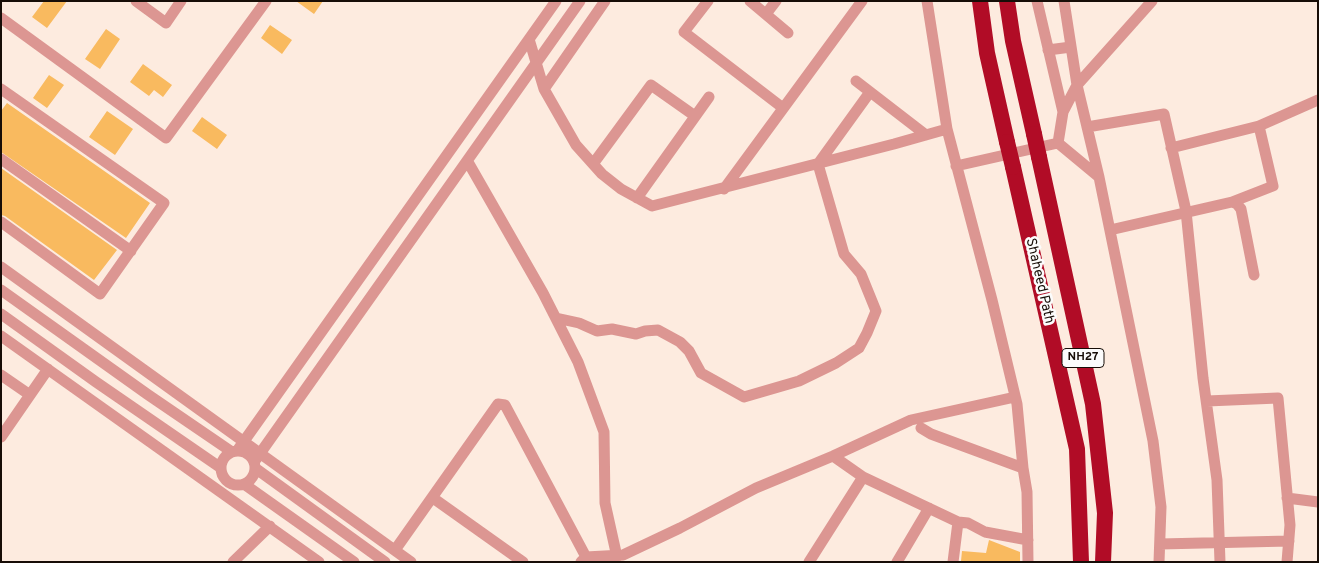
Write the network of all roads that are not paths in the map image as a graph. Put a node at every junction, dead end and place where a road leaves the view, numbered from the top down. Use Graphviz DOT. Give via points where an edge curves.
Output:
graph roads {
  1 [pos="136,1"];
  2 [pos="181,1"];
  3 [pos="266,1"];
  4 [pos="556,1"];
  5 [pos="580,1"];
  6 [pos="605,1"];
  7 [pos="708,1"];
  8 [pos="750,1"];
  9 [pos="776,1"];
  10 [pos="862,1"];
  11 [pos="980,1"];
  12 [pos="1007,1"];
  13 [pos="1037,1"];
  14 [pos="1064,1"];
  15 [pos="1152,1"];
  16 [pos="925,3"];
  17 [pos="766,14"];
  18 [pos="1,18"];
  19 [pos="788,33"];
  20 [pos="529,39"];
  21 [pos="1071,47"];
  22 [pos="1048,50"];
  23 [pos="536,64"];
  24 [pos="856,81"];
  25 [pos="1077,85"];
  26 [pos="2,90"];
  27 [pos="544,90"];
  28 [pos="870,92"];
  29 [pos="709,97"];
  30 [pos="1318,100"];
  31 [pos="783,108"];
  32 [pos="1064,112"];
  33 [pos="695,116"];
  34 [pos="472,120"];
  35 [pos="1259,126"];
  36 [pos="1087,127"];
  37 [pos="947,129"];
  38 [pos="488,132"];
  39 [pos="926,135"];
  40 [pos="1058,143"];
  41 [pos="1172,148"];
  42 [pos="1,159"];
  43 [pos="468,162"];
  44 [pos="593,164"];
  45 [pos="818,164"];
  46 [pos="956,166"];
  47 [pos="1099,177"];
  48 [pos="724,189"];
  49 [pos="637,198"];
  50 [pos="1232,202"];
  51 [pos="1186,211"];
  52 [pos="1,222"];
  53 [pos="1110,230"];
  54 [pos="131,250"];
  55 [pos="1,267"];
  56 [pos="1254,276"];
  57 [pos="1,290"];
  58 [pos="1,314"];
  59 [pos="556,318"];
  60 [pos="1,336"];
  61 [pos="48,369"];
  62 [pos="1,375"];
  63 [pos="30,395"];
  64 [pos="1015,397"];
  65 [pos="1207,401"];
  66 [pos="921,428"];
  67 [pos="1,437"];
  68 [pos="244,441"];
  69 [pos="234,452"];
  70 [pos="833,456"];
  71 [pos="257,461"];
  72 [pos="221,468"];
  73 [pos="1023,468"];
  74 [pos="863,477"];
  75 [pos="244,484"];
  76 [pos="433,498"];
  77 [pos="1287,498"];
  78 [pos="1318,502"];
  79 [pos="929,508"];
  80 [pos="958,522"];
  81 [pos="270,526"];
  82 [pos="1028,540"];
  83 [pos="1289,541"];
  84 [pos="1160,544"];
  85 [pos="1220,544"];
  86 [pos="395,550"];
  87 [pos="617,557"];
  88 [pos="583,560"];
  89 [pos="233,562"];
  90 [pos="319,562"];
  91 [pos="354,562"];
  92 [pos="385,562"];
  93 [pos="411,562"];
  94 [pos="523,562"];
  95 [pos="809,562"];
  96 [pos="897,562"];
  97 [pos="954,562"];
  98 [pos="1028,562"];
  99 [pos="1081,562"];
  100 [pos="1103,562"];
  101 [pos="1159,562"];
  102 [pos="1220,562"];
  103 [pos="1287,562"];
  1 -- 2 [label="street" via="166,23"];
  3 -- 18 [label="street" via="166,138"];
  4 -- 20 [label="street"];
  5 -- 23 [label="street"];
  6 -- 27 [label="street"];
  7 -- 31 [label="street" via="684,32"];
  8 -- 17 [label="street"];
  9 -- 17 [label="street"];
  10 -- 31 [label="street"];
  11 -- 99 [label="highway, Shaheed Path / NH27, bridge" via="987,53 1077,449"];
  12 -- 100 [label="highway, Shaheed Path / NH27, bridge" via="1093,404 1105,513"];
  13 -- 22 [label="street"];
  14 -- 21 [label="street"];
  15 -- 25 [label="street"];
  16 -- 37 [label="street"];
  17 -- 19 [label="street"];
  20 -- 23 [label="street"];
  20 -- 34 [label="street"];
  21 -- 22 [label="street"];
  21 -- 25 [label="street"];
  22 -- 32 [label="street"];
  23 -- 27 [label="street"];
  23 -- 38 [label="street"];
  24 -- 28 [label="street"];
  25 -- 32 [label="street"];
  25 -- 36 [label="street"];
  26 -- 54 [label="street" via="164,203"];
  27 -- 44 [label="street" via="576,145"];
  28 -- 39 [label="street"];
  28 -- 45 [label="street"];
  29 -- 33 [label="street"];
  30 -- 35 [label="street"];
  31 -- 48 [label="street"];
  32 -- 40 [label="street"];
  33 -- 44 [label="street" via="651,85"];
  33 -- 49 [label="street"];
  34 -- 38 [label="street"];
  34 -- 68 [label="street"];
  35 -- 41 [label="street"];
  35 -- 50 [label="street" via="1273,186"];
  36 -- 41 [label="street" via="1164,114"];
  36 -- 47 [label="street"];
  37 -- 39 [label="street"];
  37 -- 46 [label="street"];
  38 -- 43 [label="street"];
  39 -- 45 [label="street"];
  40 -- 46 [label="street"];
  40 -- 47 [label="street"];
  41 -- 51 [label="street"];
  42 -- 54 [label="street"];
  43 -- 59 [label="street"];
  43 -- 71 [label="street"];
  44 -- 49 [label="street" via="621,189"];
  45 -- 48 [label="street"];
  45 -- 59 [label="street" via="844,254 860,274 876,311 859,348 836,363 799,381 744,397 701,373 680,342 658,330 636,334 612,329 597,330"];
  46 -- 64 [label="street"];
  47 -- 53 [label="street"];
  48 -- 49 [label="street" via="652,206"];
  50 -- 51 [label="street"];
  50 -- 56 [label="street" via="1241,209"];
  51 -- 53 [label="street"];
  51 -- 65 [label="street"];
  52 -- 54 [label="street" via="100,294"];
  53 -- 84 [label="street" via="1153,441 1161,507"];
  55 -- 68 [label="street"];
  57 -- 69 [label="street"];
  58 -- 72 [label="street"];
  59 -- 87 [label="street" via="578,362 604,432 605,503"];
  60 -- 61 [label="street"];
  61 -- 63 [label="street"];
  61 -- 81 [label="street"];
  62 -- 63 [label="street"];
  63 -- 67 [label="street"];
  64 -- 70 [label="street" via="911,420"];
  64 -- 73 [label="street"];
  65 -- 77 [label="street" via="1278,398"];
  65 -- 85 [label="street" via="1217,480"];
  66 -- 73 [label="street"];
  68 -- 69 [label="street"];
  68 -- 71 [label="street"];
  69 -- 71 [label="street" via="248,454"];
  69 -- 72 [label="street" via="223,460"];
  70 -- 74 [label="street"];
  70 -- 87 [label="street" via="756,488"];
  71 -- 75 [label="street" via="252,478"];
  71 -- 86 [label="street"];
  71 -- 92 [label="street"];
  72 -- 75 [label="street" via="227,481"];
  73 -- 82 [label="street"];
  74 -- 79 [label="street"];
  74 -- 95 [label="street"];
  75 -- 91 [label="street"];
  76 -- 86 [label="street"];
  76 -- 88 [label="street" via="498,404 504,405"];
  76 -- 94 [label="street"];
  77 -- 78 [label="street"];
  77 -- 83 [label="street"];
  79 -- 80 [label="street"];
  79 -- 96 [label="street"];
  80 -- 82 [label="street" via="986,532"];
  80 -- 97 [label="street"];
  81 -- 89 [label="street"];
  81 -- 90 [label="street"];
  82 -- 98 [label="street"];
  83 -- 85 [label="street"];
  83 -- 103 [label="street"];
  84 -- 85 [label="street"];
  84 -- 101 [label="street"];
  85 -- 102 [label="street"];
  86 -- 93 [label="street"];
  87 -- 88 [label="street"];
}
